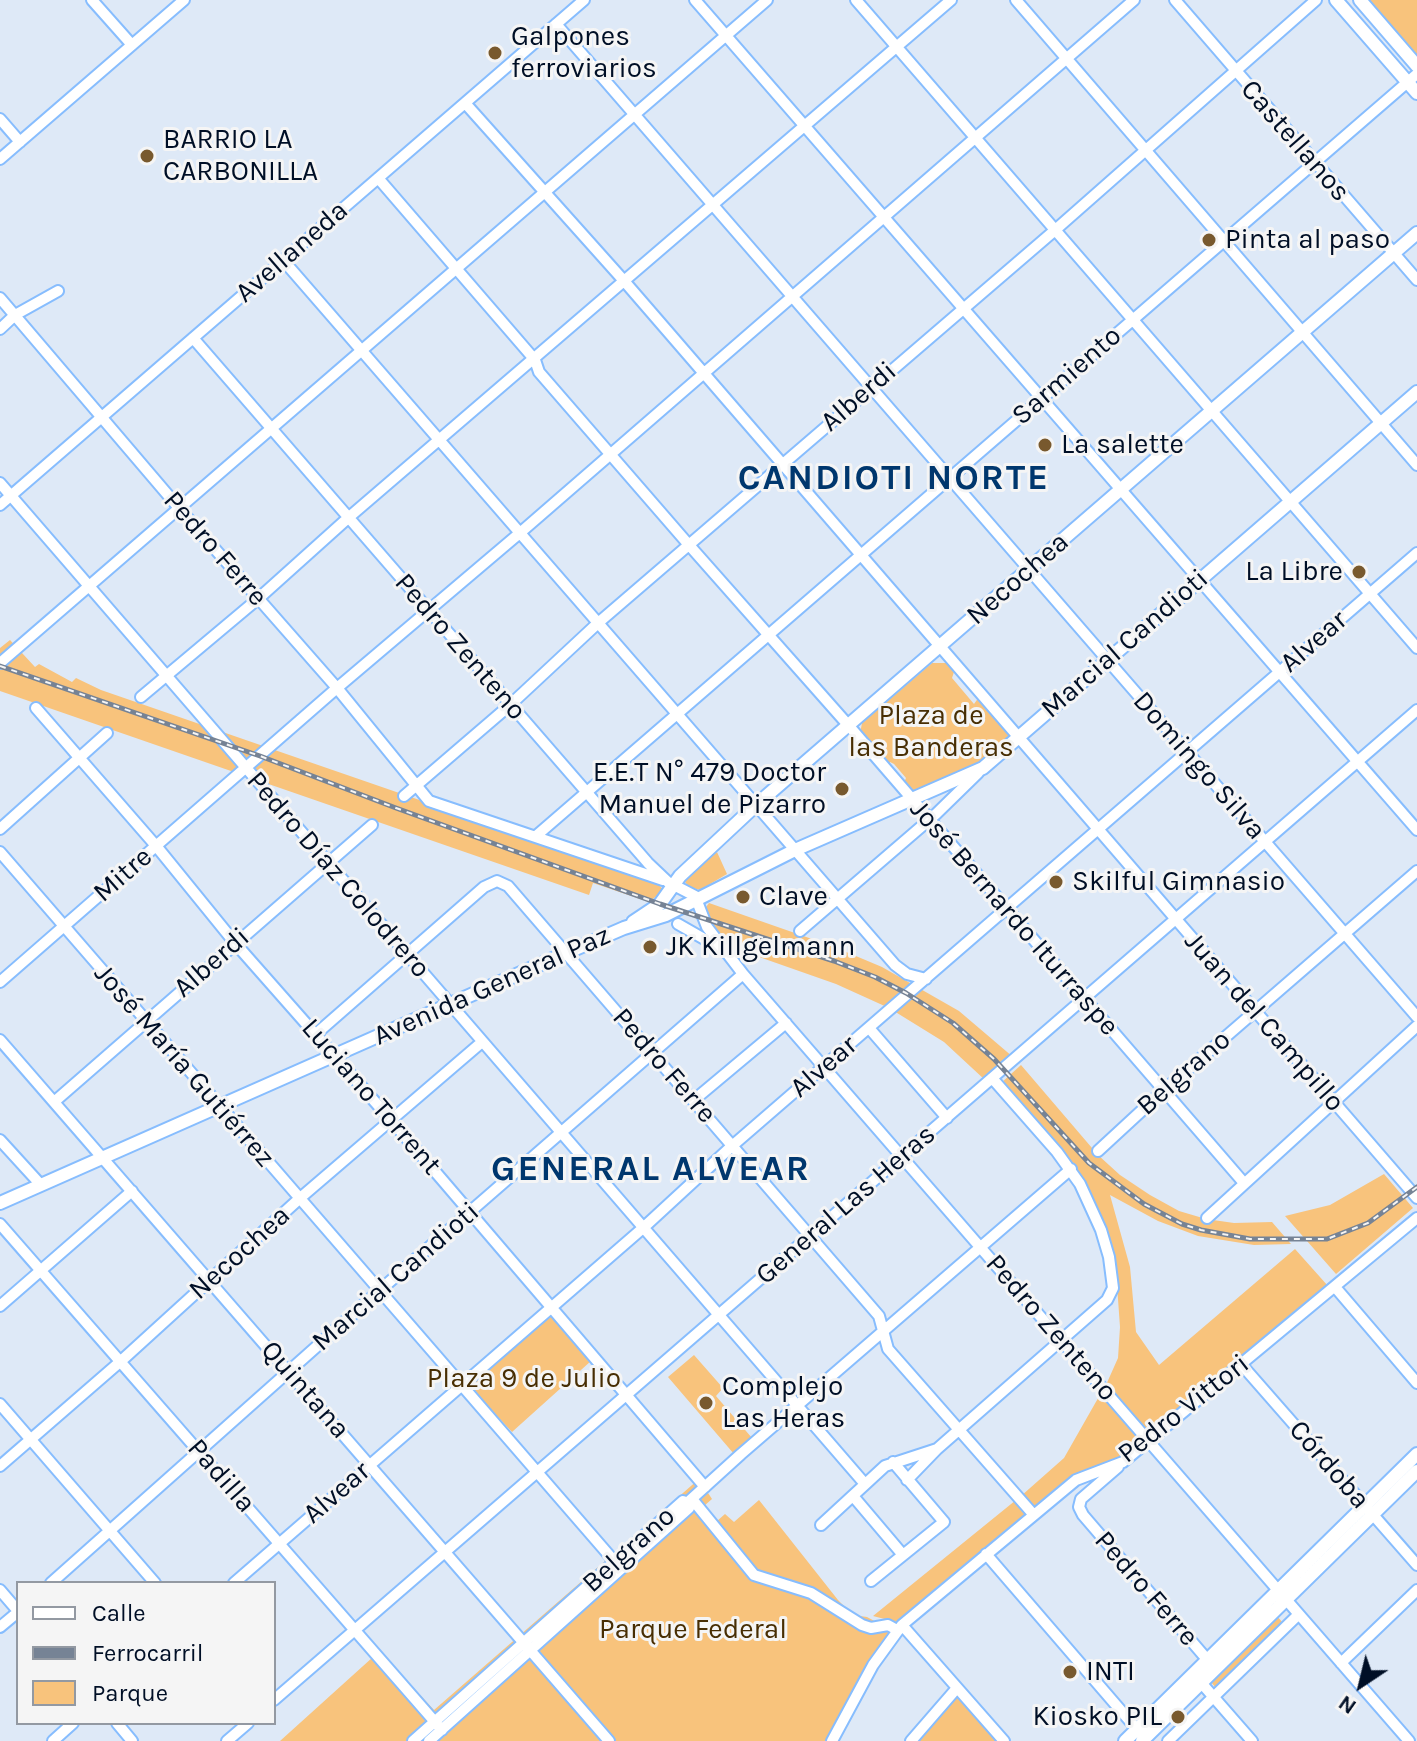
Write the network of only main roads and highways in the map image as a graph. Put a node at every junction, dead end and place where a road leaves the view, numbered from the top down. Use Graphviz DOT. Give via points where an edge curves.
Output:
graph roads {
  1 [pos="1336,0"];
  2 [pos="1360,0"];
  3 [pos="1417,66"];
  4 [pos="1412,78"];
  5 [pos="1417,93"];
  6 [pos="1417,233"];
  7 [pos="1417,392"];
  8 [pos="983,768"];
  9 [pos="624,928"];
  10 [pos="0,1203"];
  11 [pos="1417,1454"];
  12 [pos="1417,1471"];
  13 [pos="1369,1510"];
  14 [pos="1141,1736"];
  15 [pos="1125,1741"];
  1 -- 4 [label="main road"];
  2 -- 3 [label="main road"];
  4 -- 5 [label="main road"];
  6 -- 9 [label="main road, Necochea" via="756,805 671,883 660,904"];
  7 -- 8 [label="main road, Marcial Candioti"];
  8 -- 9 [label="main road, Avenida General Paz" via="795,850 666,915"];
  9 -- 10 [label="main road, Avenida General Paz"];
  11 -- 13 [label="main road"];
  12 -- 13 [label="main road"];
  13 -- 14 [label="main road"];
  14 -- 15 [label="main road"];
}
